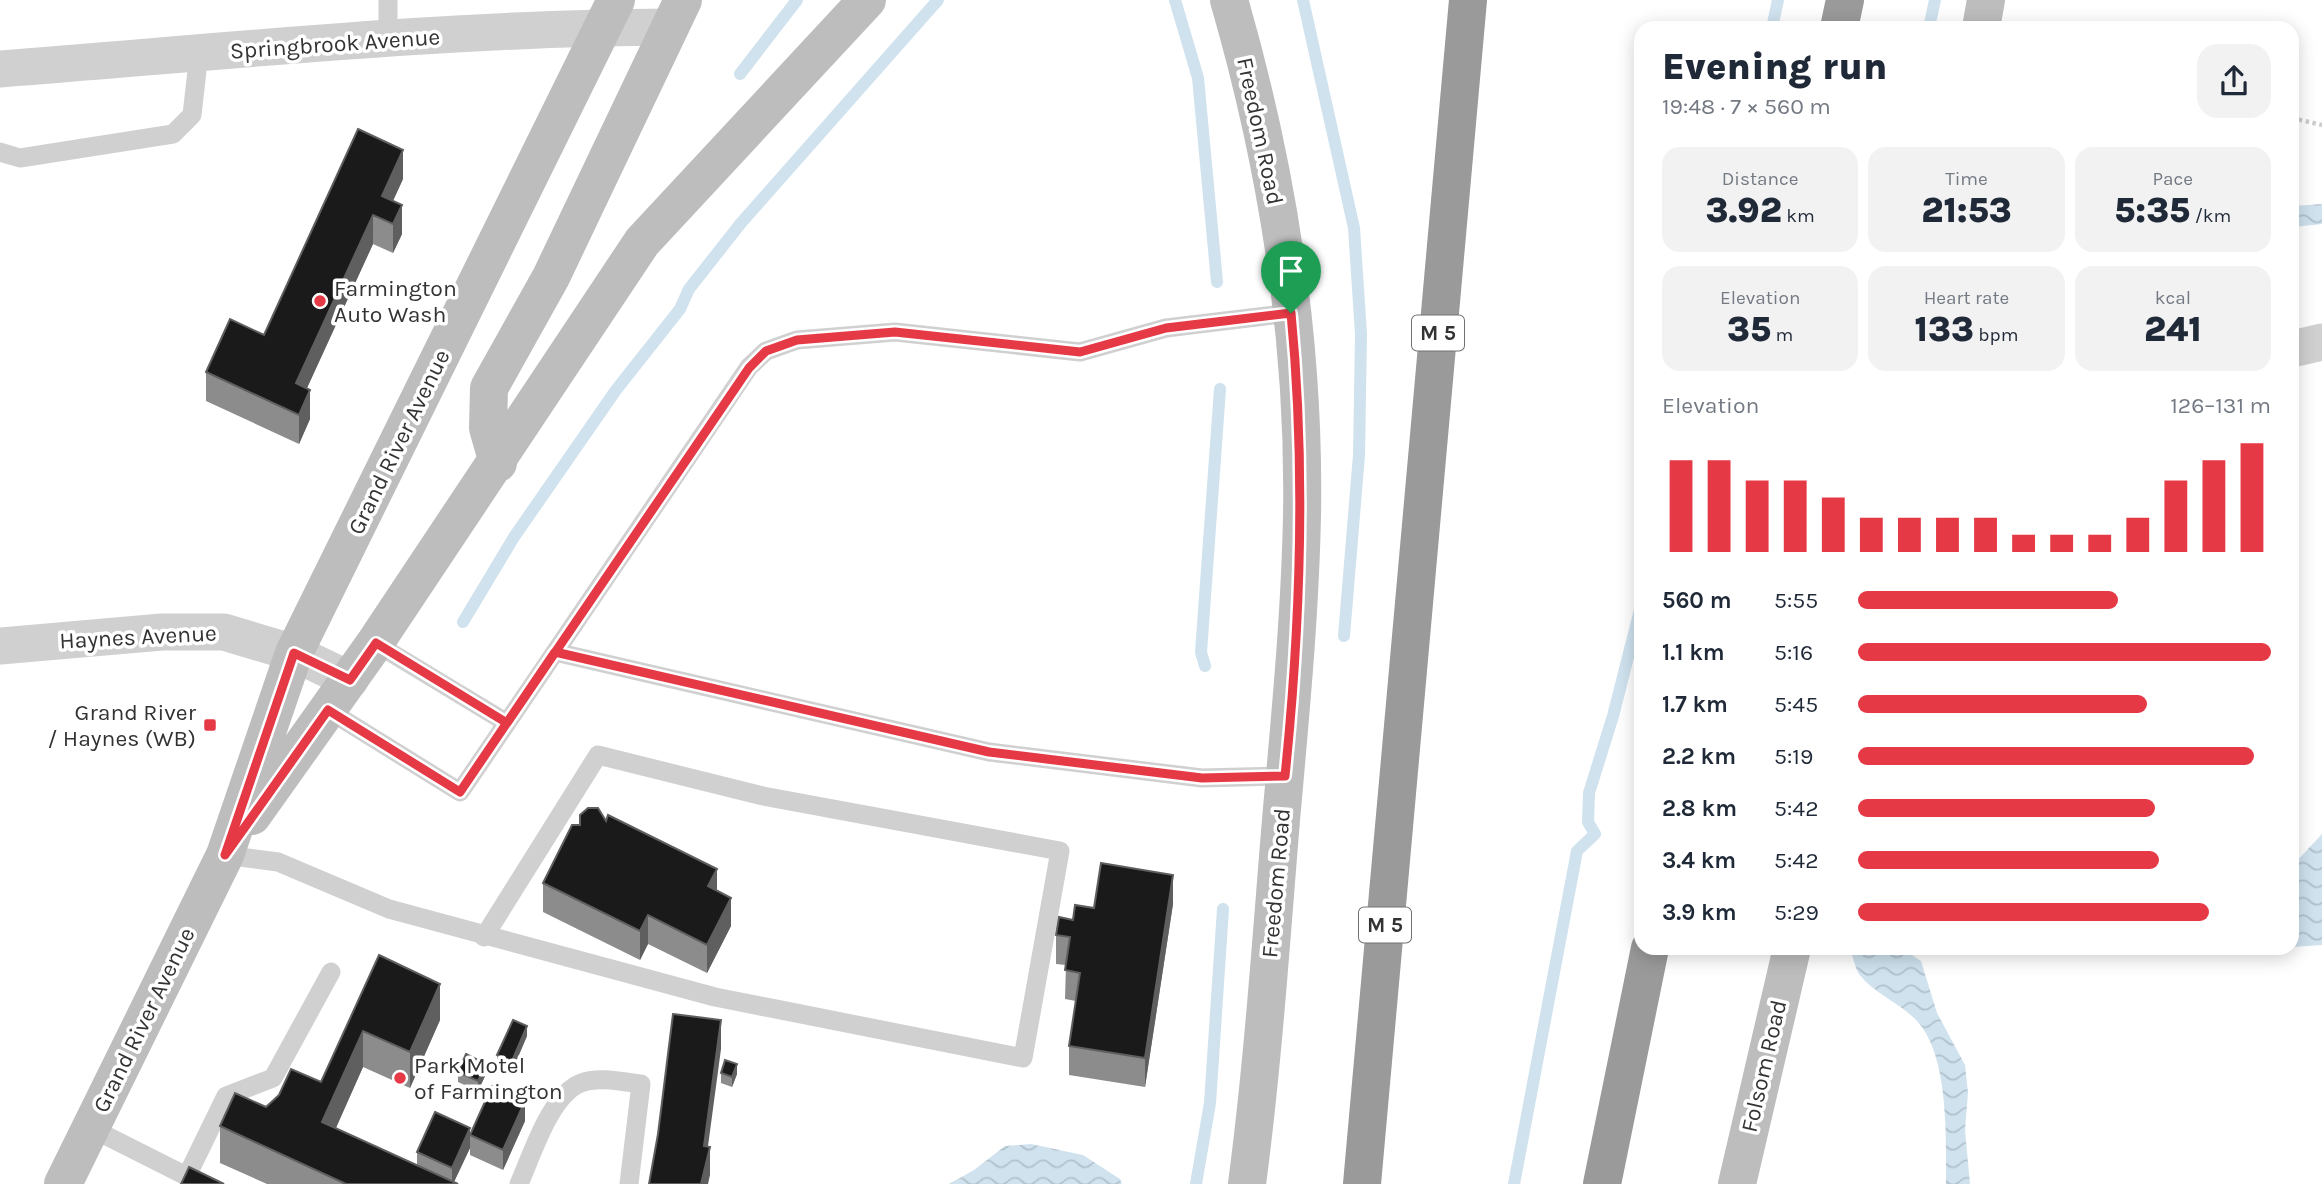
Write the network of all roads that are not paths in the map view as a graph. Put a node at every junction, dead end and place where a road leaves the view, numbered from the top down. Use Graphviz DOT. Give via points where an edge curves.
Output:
graph roads {
  1 [pos="388,0"];
  2 [pos="867,0"];
  3 [pos="1228,0"];
  4 [pos="1468,0"];
  5 [pos="1845,0"];
  6 [pos="1986,0"];
  7 [pos="609,13"];
  8 [pos="677,13"];
  9 [pos="1840,21"];
  10 [pos="1982,21"];
  11 [pos="388,40"];
  12 [pos="199,53"];
  13 [pos="0,69"];
  14 [pos="0,152"];
  15 [pos="1291,313"];
  16 [pos="2322,342"];
  17 [pos="2299,347"];
  18 [pos="498,463"];
  19 [pos="376,643"];
  20 [pos="0,646"];
  21 [pos="555,652"];
  22 [pos="294,653"];
  23 [pos="350,680"];
  24 [pos="328,710"];
  25 [pos="507,723"];
  26 [pos="1285,776"];
  27 [pos="225,855"];
  28 [pos="484,937"];
  29 [pos="1649,955"];
  30 [pos="1790,955"];
  31 [pos="331,972"];
  32 [pos="226,1096"];
  33 [pos="249,1106"];
  34 [pos="91,1128"];
  35 [pos="194,1180"];
  36 [pos="63,1184"];
  37 [pos="519,1184"];
  38 [pos="629,1184"];
  39 [pos="1247,1184"];
  40 [pos="1362,1184"];
  41 [pos="1602,1184"];
  42 [pos="1737,1184"];
  1 -- 11 [label="lane"];
  2 -- 18 [label="main road, Grand River Avenue" via="642,242"];
  3 -- 15 [label="main road, Freedom Road" via="1275,184"];
  4 -- 40 [label="highway, M 5"];
  5 -- 9 [label="highway"];
  6 -- 10 [label="main road"];
  7 -- 8 [label="street, Springbrook Avenue"];
  7 -- 11 [label="street, Springbrook Avenue"];
  7 -- 22 [label="main road, Grand River Avenue"];
  8 -- 18 [label="main road" via="551,277 489,388 488,428"];
  11 -- 12 [label="street, Springbrook Avenue"];
  12 -- 13 [label="street, Springbrook Avenue"];
  12 -- 14 [label="lane" via="192,115 173,134 20,158"];
  15 -- 21 [label="lane" via="1166,328 1080,352 895,332 797,340 766,351 749,368"];
  15 -- 26 [label="main road, Freedom Road" via="1302,513 1296,670"];
  16 -- 17 [label="street"];
  18 -- 19 [label="main road, Grand River Avenue"];
  19 -- 23 [label="main road, Grand River Avenue"];
  19 -- 25 [label="lane"];
  20 -- 22 [label="street, Haynes Avenue" via="162,632 224,632"];
  21 -- 25 [label="lane"];
  21 -- 26 [label="lane" via="989,752 1202,778"];
  22 -- 23 [label="street, Haynes Avenue"];
  22 -- 27 [label="main road, Grand River Avenue"];
  23 -- 24 [label="main road, Grand River Avenue"];
  24 -- 25 [label="lane" via="460,792"];
  24 -- 27 [label="main road, Grand River Avenue"];
  26 -- 39 [label="main road, Freedom Road" via="1260,1087"];
  27 -- 28 [label="lane" via="278,862 389,909"];
  27 -- 34 [label="main road, Grand River Avenue"];
  28 -- 28 [label="lane" via="715,997 1023,1058 1060,851 763,796 598,755"];
  29 -- 41 [label="highway"];
  30 -- 42 [label="main road, Folsom Road"];
  31 -- 32 [label="lane" via="272,1078"];
  32 -- 33 [label="lane"];
  32 -- 35 [label="lane"];
  34 -- 35 [label="lane"];
  34 -- 36 [label="main road, Grand River Avenue"];
  37 -- 38 [label="lane" via="556,1102 581,1083 609,1081 641,1084"];
}
